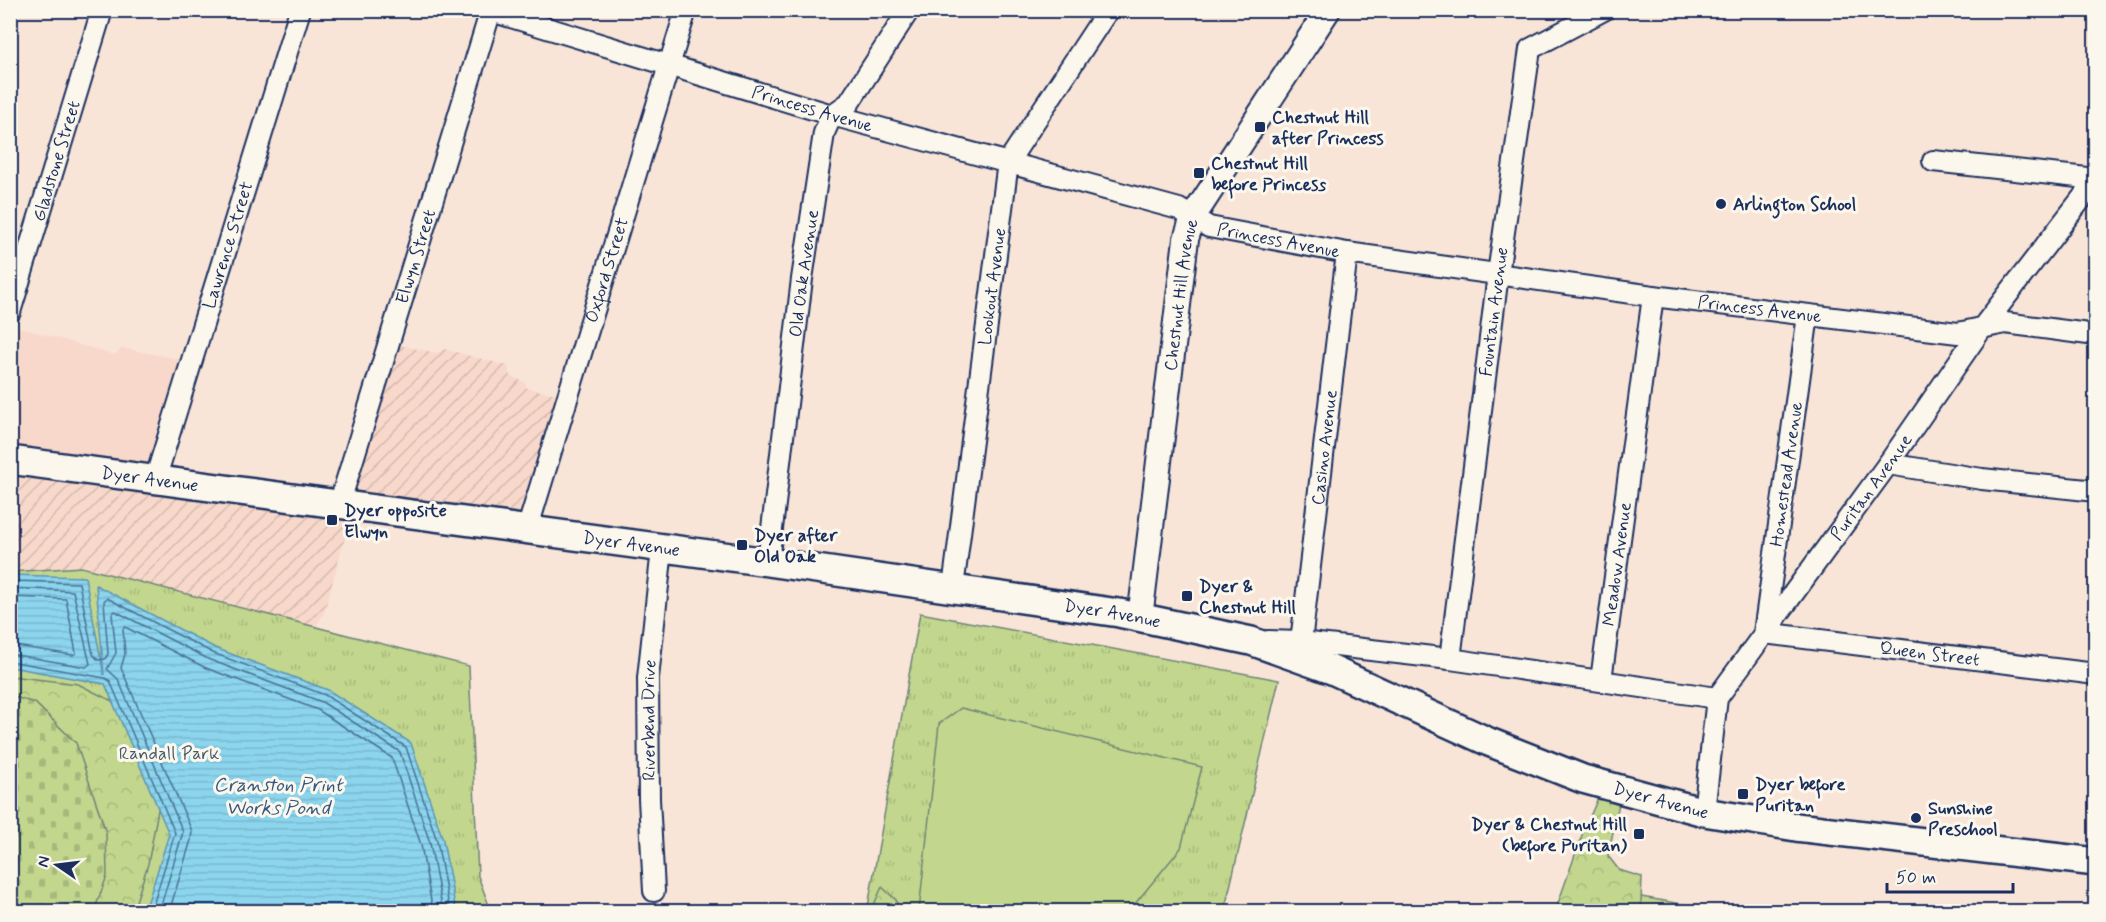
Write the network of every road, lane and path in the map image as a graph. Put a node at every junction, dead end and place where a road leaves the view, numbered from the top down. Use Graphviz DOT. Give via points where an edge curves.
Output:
graph roads {
  1 [pos="102,10"];
  2 [pos="300,10"];
  3 [pos="686,10"];
  4 [pos="909,10"];
  5 [pos="1107,10"];
  6 [pos="1328,10"];
  7 [pos="1604,10"];
  8 [pos="490,11"];
  9 [pos="670,68"];
  10 [pos="832,115"];
  11 [pos="1933,161"];
  12 [pos="1008,162"];
  13 [pos="2096,179"];
  14 [pos="1193,217"];
  15 [pos="1347,253"];
  16 [pos="1498,274"];
  17 [pos="1653,296"];
  18 [pos="10,312"];
  19 [pos="1808,315"];
  20 [pos="1982,328"];
  21 [pos="2096,335"];
  22 [pos="10,460"];
  23 [pos="1888,464"];
  24 [pos="155,480"];
  25 [pos="2096,491"];
  26 [pos="339,505"];
  27 [pos="527,530"];
  28 [pos="662,549"];
  29 [pos="768,562"];
  30 [pos="953,588"];
  31 [pos="1140,618"];
  32 [pos="1764,633"];
  33 [pos="1251,641"];
  34 [pos="1301,642"];
  35 [pos="1450,659"];
  36 [pos="2096,674"];
  37 [pos="1601,680"];
  38 [pos="1717,698"];
  39 [pos="1704,812"];
  40 [pos="2096,862"];
  41 [pos="654,891"];
  1 -- 18 [label="street, Gladstone Street"];
  2 -- 24 [label="street, Lawrence Street"];
  3 -- 9 [label="street, Oxford Street"];
  4 -- 10 [label="street, Old Oak Avenue" via="849,103"];
  5 -- 12 [label="street, Lookout Avenue"];
  6 -- 14 [label="street, Chestnut Hill Avenue"];
  7 -- 16 [label="street, Fountain Avenue" via="1530,49"];
  8 -- 9 [label="street, Princess Avenue"];
  8 -- 26 [label="street, Elwyn Street"];
  9 -- 10 [label="street, Princess Avenue"];
  9 -- 27 [label="street, Oxford Street"];
  10 -- 12 [label="street, Princess Avenue"];
  10 -- 29 [label="street, Old Oak Avenue" via="824,133 802,279"];
  11 -- 13 [label="street"];
  12 -- 14 [label="street, Princess Avenue" via="1179,209"];
  12 -- 30 [label="street, Lookout Avenue"];
  13 -- 20 [label="street, Puritan Avenue"];
  14 -- 15 [label="street, Princess Avenue" via="1209,226"];
  14 -- 31 [label="street, Chestnut Hill Avenue" via="1186,239"];
  15 -- 16 [label="street, Princess Avenue"];
  15 -- 34 [label="street, Casino Avenue"];
  16 -- 17 [label="street, Princess Avenue"];
  16 -- 35 [label="street, Fountain Avenue"];
  17 -- 19 [label="street, Princess Avenue"];
  17 -- 37 [label="street, Meadow Avenue"];
  19 -- 20 [label="street, Princess Avenue" via="1958,333"];
  19 -- 32 [label="street, Homestead Avenue"];
  20 -- 21 [label="street, Princess Avenue" via="2005,323"];
  20 -- 23 [label="street, Puritan Avenue"];
  22 -- 24 [label="main road, Dyer Avenue"];
  23 -- 25 [label="street"];
  23 -- 32 [label="street, Puritan Avenue"];
  24 -- 26 [label="main road, Dyer Avenue"];
  26 -- 27 [label="main road, Dyer Avenue"];
  27 -- 28 [label="main road, Dyer Avenue"];
  28 -- 29 [label="main road, Dyer Avenue"];
  28 -- 41 [label="street, Riverbend Drive" via="648,678"];
  29 -- 30 [label="main road, Dyer Avenue"];
  30 -- 31 [label="main road, Dyer Avenue"];
  31 -- 33 [label="main road, Dyer Avenue"];
  32 -- 36 [label="street, Queen Street"];
  32 -- 38 [label="street, Puritan Avenue"];
  33 -- 34 [label="street, Dyer Avenue"];
  33 -- 39 [label="main road, Dyer Avenue" via="1332,670 1490,742 1583,779"];
  34 -- 35 [label="street, Dyer Avenue"];
  35 -- 37 [label="street"];
  37 -- 38 [label="street"];
  38 -- 39 [label="street"];
  39 -- 40 [label="main road, Dyer Avenue" via="1796,827"];
}
